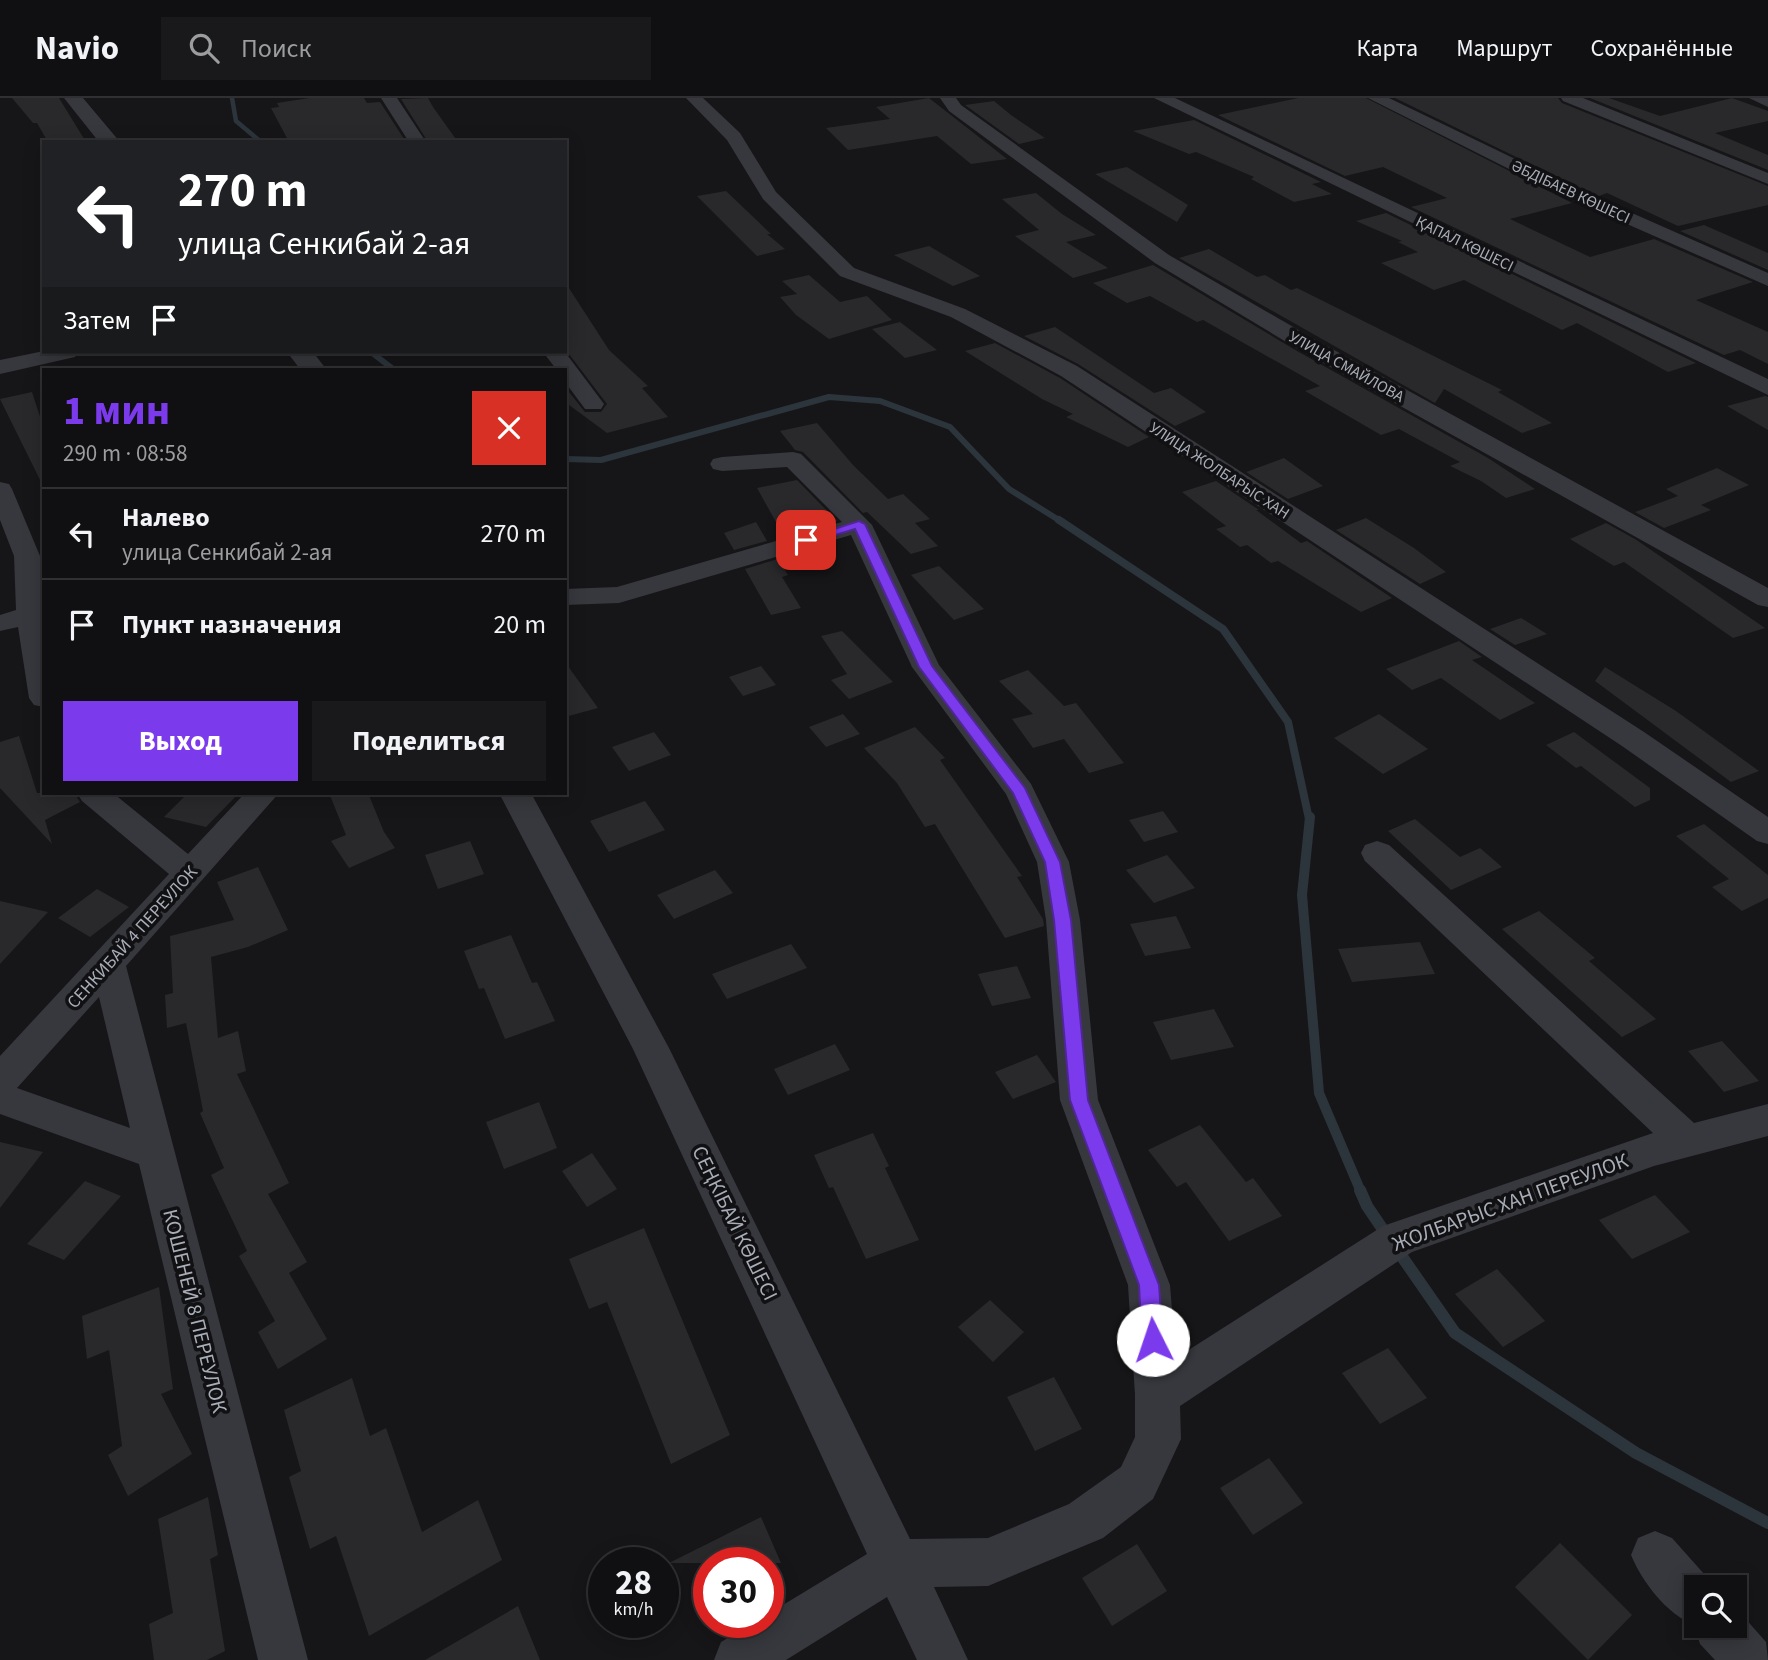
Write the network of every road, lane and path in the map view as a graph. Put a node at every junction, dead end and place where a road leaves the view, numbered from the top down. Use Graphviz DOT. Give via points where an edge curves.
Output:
graph roads {
  1 [pos="72,98"];
  2 [pos="389,98"];
  3 [pos="694,98"];
  4 [pos="948,98"];
  5 [pos="1162,98"];
  6 [pos="1376,98"];
  7 [pos="1569,98"];
  8 [pos="1757,98"];
  9 [pos="1768,102"];
  10 [pos="108,140"];
  11 [pos="417,140"];
  12 [pos="1768,179"];
  13 [pos="1768,279"];
  14 [pos="57,354"];
  15 [pos="302,354"];
  16 [pos="0,367"];
  17 [pos="312,368"];
  18 [pos="567,369"];
  19 [pos="1768,388"];
  20 [pos="593,404"];
  21 [pos="722,464"];
  22 [pos="0,489"];
  23 [pos="859,524"];
  24 [pos="567,597"];
  25 [pos="1768,599"];
  26 [pos="30,615"];
  27 [pos="0,623"];
  28 [pos="42,686"];
  29 [pos="95,795"];
  30 [pos="261,795"];
  31 [pos="515,795"];
  32 [pos="1768,833"];
  33 [pos="1377,853"];
  34 [pos="190,873"];
  35 [pos="108,963"];
  36 [pos="0,1081"];
  37 [pos="0,1098"];
  38 [pos="1768,1120"];
  39 [pos="1687,1141"];
  40 [pos="155,1153"];
  41 [pos="1157,1395"];
  42 [pos="1655,1555"];
  43 [pos="897,1563"];
  44 [pos="1684,1588"];
  45 [pos="1729,1638"];
  46 [pos="283,1660"];
  47 [pos="739,1660"];
  48 [pos="943,1660"];
  49 [pos="1748,1660"];
  1 -- 10 [label="street"];
  2 -- 11 [label="street"];
  3 -- 32 [label="street, УЛИЦА ЖОЛБАРЫС ХАН" via="734,136 769,195 847,272 958,313 1069,371 1633,739"];
  4 -- 25 [label="street, УЛИЦА СМАЙЛОВА" via="955,108 1162,259 1306,344"];
  5 -- 19 [label="street, ҚАПАЛ КӨШЕСІ"];
  6 -- 13 [label="street, ӘБДІБАЕВ КӨШЕСІ" via="1567,191"];
  7 -- 12 [label="street"];
  8 -- 9 [label="street"];
  14 -- 16 [label="street"];
  15 -- 17 [label="street"];
  18 -- 20 [label="street"];
  21 -- 23 [label="street" via="793,459"];
  22 -- 26 [label="street" via="27,556"];
  23 -- 24 [label="street" via="619,595"];
  23 -- 41 [label="street" via="926,667 1020,791 1053,862 1063,920 1079,1100 1149,1285"];
  26 -- 27 [label="street"];
  26 -- 28 [label="street"];
  29 -- 34 [label="street"];
  30 -- 34 [label="street, СЕНКИБАЙ 4 ПЕРЕУЛОК"];
  31 -- 43 [label="street, СЕҢКІБАЙ КӨШЕСІ" via="651,1048"];
  33 -- 39 [label="street"];
  34 -- 35 [label="street, СЕНКИБАЙ 4 ПЕРЕУЛОК"];
  35 -- 36 [label="street, СЕНКИБАЙ 4 ПЕРЕУЛОК"];
  35 -- 40 [label="street, КОШЕНЕЙ 8 ПЕРЕУЛОК"];
  37 -- 40 [label="street"];
  38 -- 39 [label="street, ЖОЛБАРЫС ХАН ПЕРЕУЛОК"];
  39 -- 41 [label="street, ЖОЛБАРЫС ХАН ПЕРЕУЛОК" via="1398,1239"];
  40 -- 46 [label="street, КОШЕНЕЙ 8 ПЕРЕУЛОК"];
  41 -- 43 [label="street" via="1158,1439 1137,1483 1086,1521 988,1562"];
  42 -- 44 [label="street"];
  43 -- 47 [label="street"];
  43 -- 48 [label="street, СЕҢКІБАЙ КӨШЕСІ"];
  45 -- 49 [label="street"];
}
